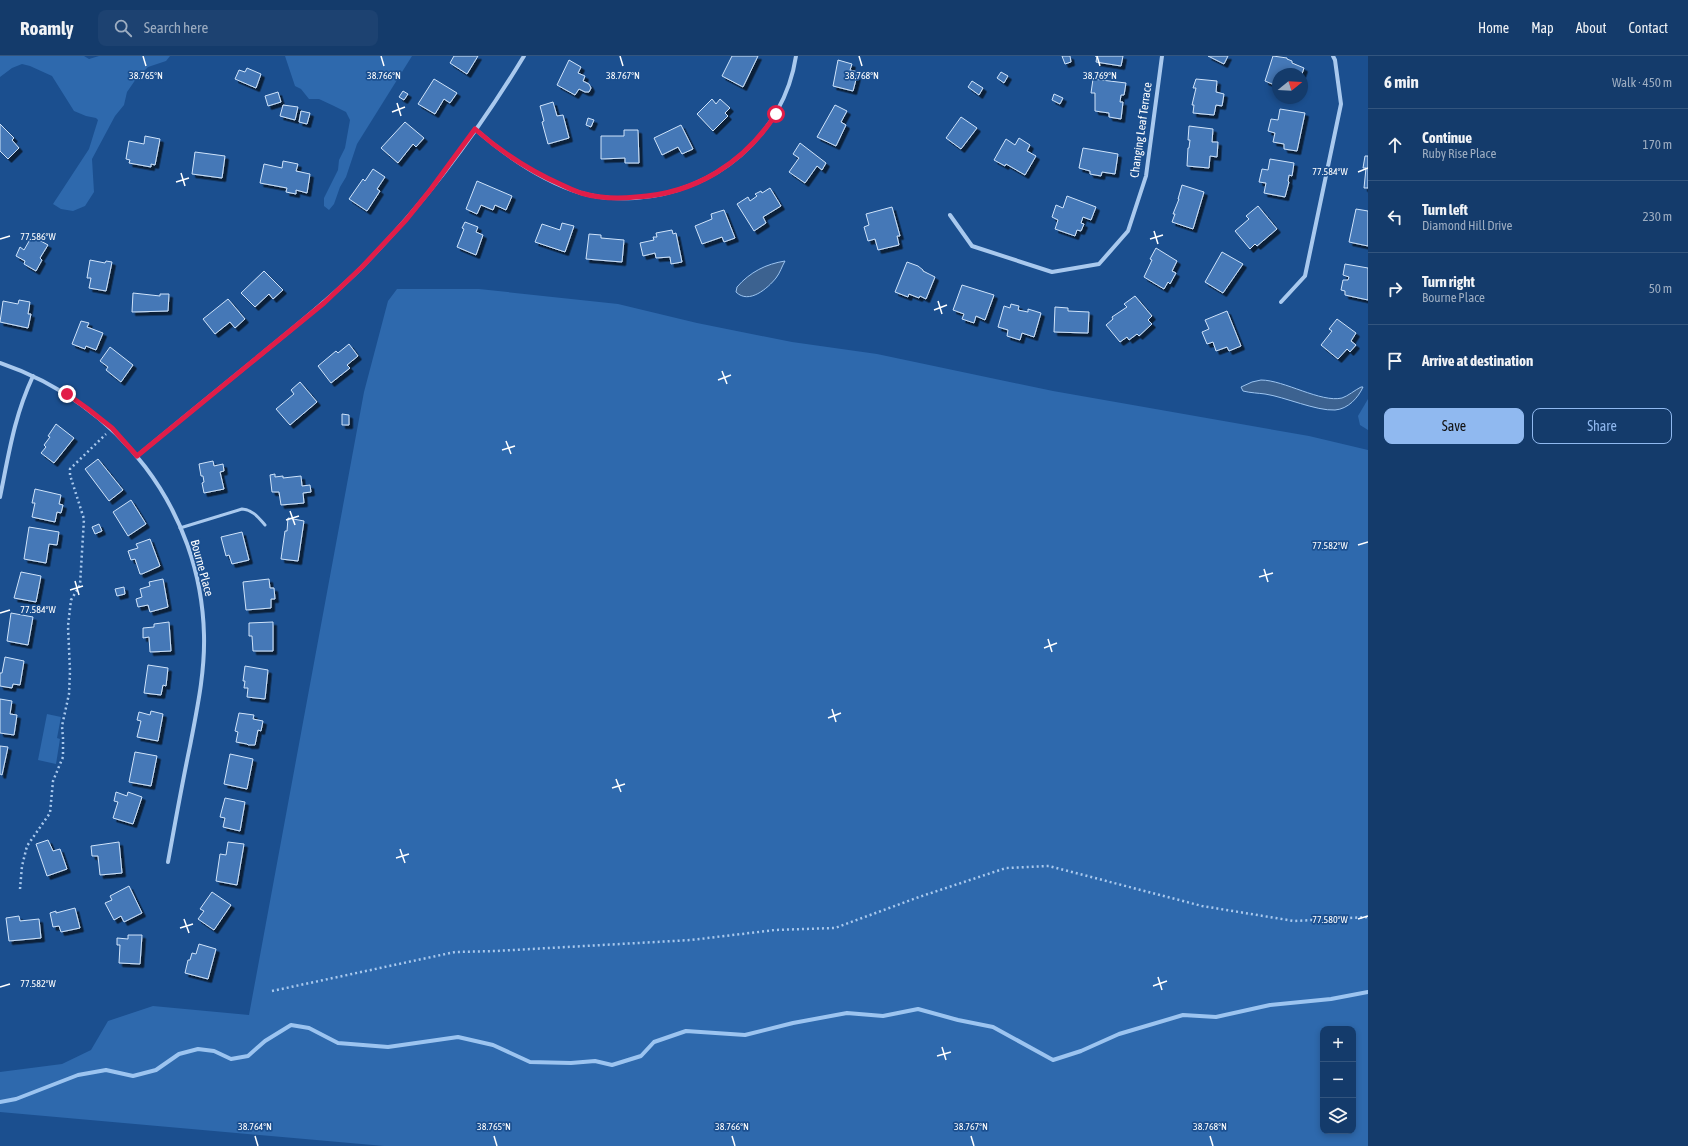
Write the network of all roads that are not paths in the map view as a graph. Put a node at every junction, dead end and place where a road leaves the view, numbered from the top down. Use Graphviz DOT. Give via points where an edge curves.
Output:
graph roads {
  1 [pos="524,56"];
  2 [pos="796,56"];
  3 [pos="1162,56"];
  4 [pos="1333,56"];
  5 [pos="475,129"];
  6 [pos="950,215"];
  7 [pos="1280,302"];
  8 [pos="0,363"];
  9 [pos="33,376"];
  10 [pos="137,456"];
  11 [pos="0,497"];
  12 [pos="265,525"];
  13 [pos="180,528"];
  14 [pos="168,862"];
  1 -- 5 [label="street"];
  2 -- 5 [label="street" via="786,93 776,114 748,149 711,177 667,193 624,198 581,193 545,178 518,162"];
  3 -- 6 [label="street, Changing Leaf Terrace" via="1146,176 1128,231 1099,264 1052,272 972,246"];
  4 -- 7 [label="street" via="1341,104 1305,276"];
  5 -- 10 [label="street" via="406,220 362,267 324,303"];
  8 -- 9 [label="street, Bourne Place"];
  9 -- 10 [label="street, Bourne Place" via="67,394 88,409 112,428"];
  9 -- 11 [label="street" via="15,422"];
  10 -- 13 [label="street, Bourne Place" via="155,481"];
  12 -- 13 [label="lane" via="255,513 249,509 242,509"];
  13 -- 14 [label="street, Bourne Place" via="192,561 199,592 204,636 198,709"];
}
